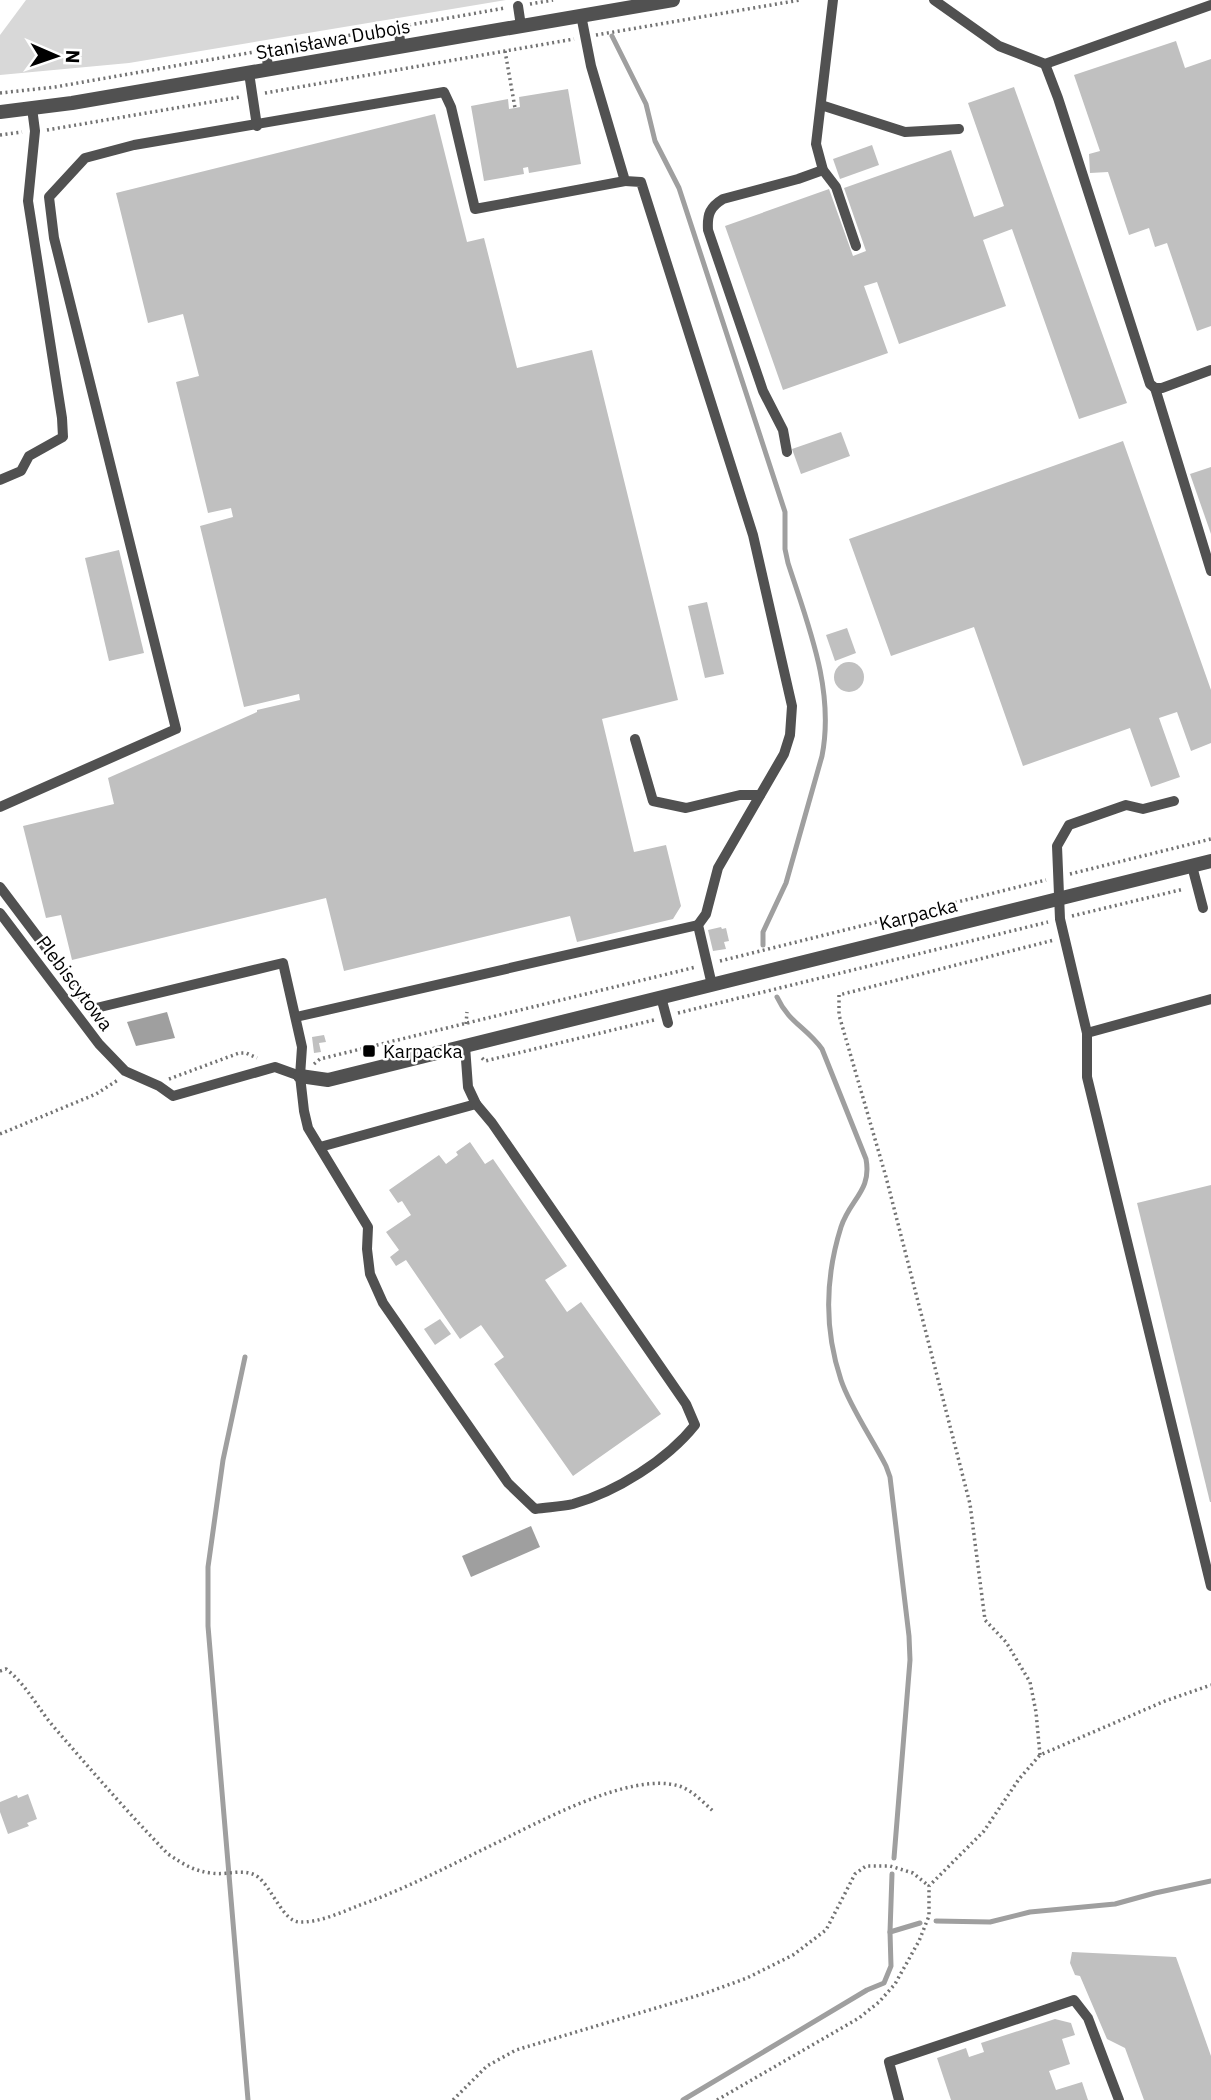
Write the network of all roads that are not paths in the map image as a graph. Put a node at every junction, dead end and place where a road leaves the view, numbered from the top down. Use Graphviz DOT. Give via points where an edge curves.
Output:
graph roads {
  1 [pos="673,0"];
  2 [pos="833,0"];
  3 [pos="934,0"];
  4 [pos="1211,5"];
  5 [pos="518,6"];
  6 [pos="581,15"];
  7 [pos="521,26"];
  8 [pos="398,27"];
  9 [pos="401,47"];
  10 [pos="265,50"];
  11 [pos="1045,64"];
  12 [pos="269,70"];
  13 [pos="249,73"];
  14 [pos="821,105"];
  15 [pos="32,108"];
  16 [pos="0,111"];
  17 [pos="257,126"];
  18 [pos="958,129"];
  19 [pos="823,170"];
  20 [pos="625,181"];
  21 [pos="856,246"];
  22 [pos="1211,370"];
  23 [pos="1155,388"];
  24 [pos="787,452"];
  25 [pos="0,480"];
  26 [pos="1211,571"];
  27 [pos="635,739"];
  28 [pos="760,795"];
  29 [pos="1174,801"];
  30 [pos="0,807"];
  31 [pos="1211,861"];
  32 [pos="1192,866"];
  33 [pos="0,887"];
  34 [pos="1059,899"];
  35 [pos="1203,908"];
  36 [pos="0,914"];
  37 [pos="698,925"];
  38 [pos="712,985"];
  39 [pos="661,997"];
  40 [pos="1211,999"];
  41 [pos="296,1017"];
  42 [pos="667,1020"];
  43 [pos="1087,1033"];
  44 [pos="466,1046"];
  45 [pos="125,1071"];
  46 [pos="300,1076"];
  47 [pos="476,1104"];
  48 [pos="320,1147"];
  49 [pos="1211,1586"];
  50 [pos="899,2100"];
  51 [pos="1119,2100"];
  1 -- 6 [label="street, Stanisława Dubois"];
  2 -- 14 [label="lane"];
  3 -- 11 [label="lane" via="999,46"];
  4 -- 11 [label="lane"];
  5 -- 7 [label="lane"];
  6 -- 7 [label="street, Stanisława Dubois"];
  6 -- 20 [label="lane"];
  7 -- 9 [label="street, Stanisława Dubois"];
  8 -- 9 [label="lane"];
  9 -- 12 [label="street, Stanisława Dubois"];
  10 -- 12 [label="lane"];
  11 -- 23 [label="lane"];
  12 -- 13 [label="street, Stanisława Dubois"];
  13 -- 15 [label="street, Stanisława Dubois"];
  13 -- 17 [label="lane"];
  14 -- 18 [label="lane" via="905,132"];
  14 -- 19 [label="lane" via="816,144"];
  15 -- 16 [label="street, Stanisława Dubois"];
  15 -- 25 [label="lane" via="35,131 28,201 63,436 29,456 21,471"];
  17 -- 20 [label="lane" via="444,92 475,209"];
  17 -- 30 [label="lane" via="134,145 85,158 49,197 54,238 176,730"];
  19 -- 21 [label="lane" via="836,187"];
  19 -- 24 [label="lane" via="723,199 707,215 708,230 763,391 783,430"];
  20 -- 28 [label="lane" via="641,182 753,534 790,693 790,736"];
  22 -- 23 [label="lane"];
  23 -- 26 [label="lane"];
  27 -- 28 [label="lane" via="653,801 686,808"];
  28 -- 37 [label="lane" via="718,869 706,914"];
  29 -- 34 [label="lane" via="1143,808 1126,805 1069,825 1057,846"];
  31 -- 32 [label="street, Karpacka"];
  32 -- 34 [label="street, Karpacka"];
  32 -- 35 [label="lane"];
  33 -- 41 [label="lane" via="92,1009 282,963"];
  34 -- 38 [label="street, Karpacka"];
  34 -- 43 [label="lane" via="1063,937"];
  36 -- 45 [label="lane, Plebiscytowa" via="99,1044"];
  37 -- 38 [label="lane"];
  37 -- 41 [label="lane"];
  38 -- 39 [label="street, Karpacka"];
  39 -- 42 [label="lane"];
  39 -- 44 [label="street, Karpacka"];
  40 -- 43 [label="lane"];
  41 -- 46 [label="lane" via="302,1047"];
  43 -- 49 [label="lane" via="1087,1077"];
  44 -- 46 [label="street, Karpacka" via="328,1080"];
  44 -- 47 [label="lane" via="468,1087"];
  45 -- 46 [label="lane, Karpacka" via="173,1096 275,1067"];
  46 -- 48 [label="lane" via="304,1111"];
  47 -- 48 [label="lane"];
  47 -- 48 [label="lane" via="678,1392 695,1425 682,1442 620,1485 572,1504 535,1509 508,1483 383,1303 370,1274 368,1227"];
  50 -- 51 [label="lane" via="889,2062 1074,2000 1088,2018"];
}
